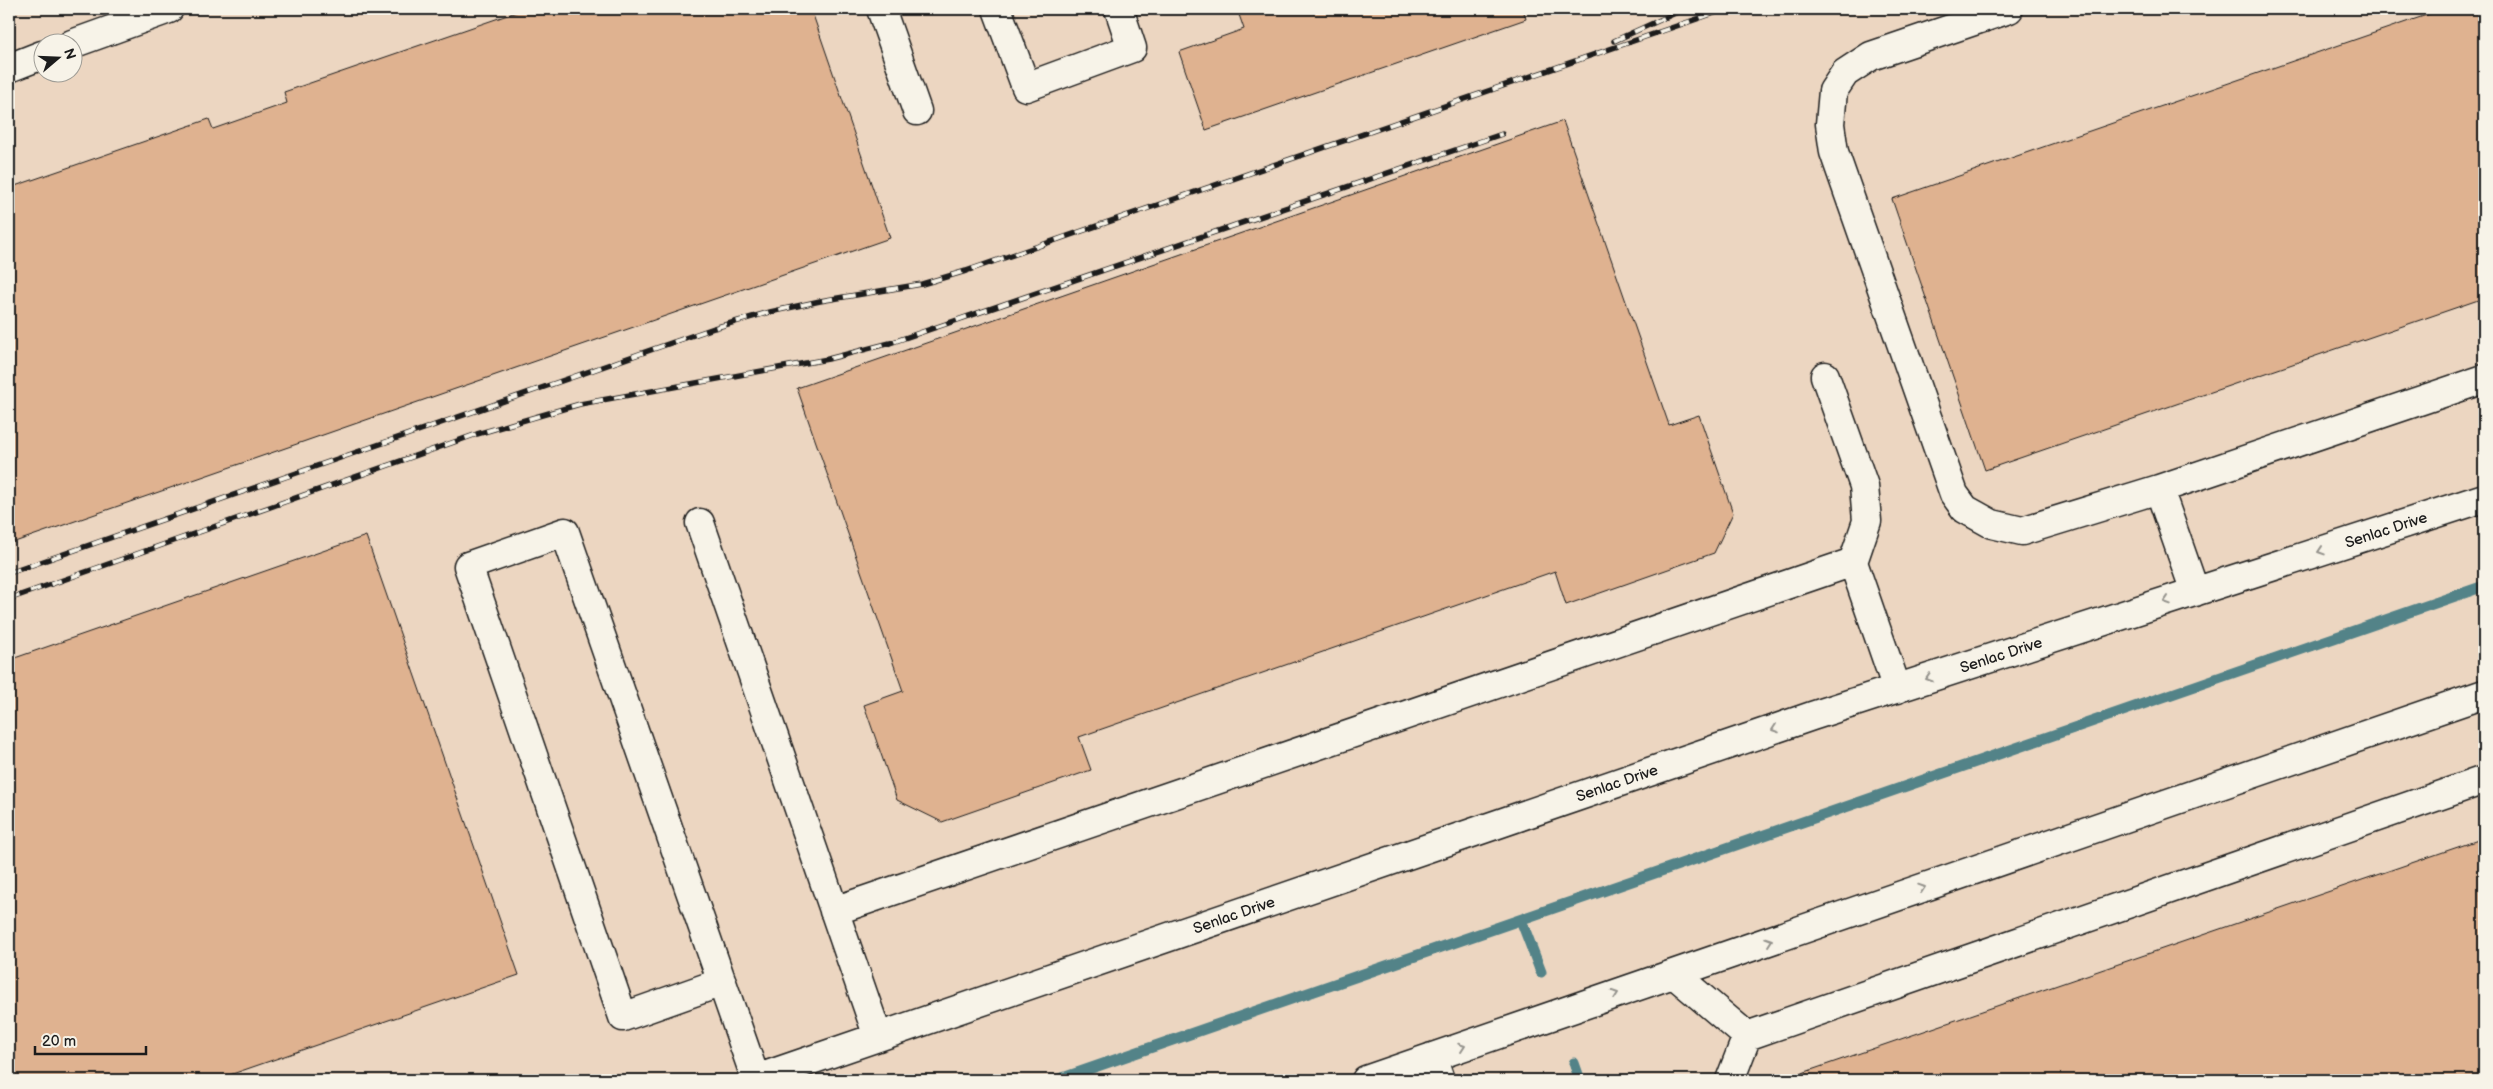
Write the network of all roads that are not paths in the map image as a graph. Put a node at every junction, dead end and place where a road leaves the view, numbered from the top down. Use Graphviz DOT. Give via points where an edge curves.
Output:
graph roads {
  1 [pos="169,9"];
  2 [pos="881,9"];
  3 [pos="997,9"];
  4 [pos="1119,9"];
  5 [pos="2009,9"];
  6 [pos="82,40"];
  7 [pos="32,59"];
  8 [pos="9,68"];
  9 [pos="917,111"];
  10 [pos="1825,376"];
  11 [pos="2484,379"];
  12 [pos="2159,488"];
  13 [pos="2484,498"];
  14 [pos="700,523"];
  15 [pos="1853,562"];
  16 [pos="2195,592"];
  17 [pos="1897,688"];
  18 [pos="2484,694"];
  19 [pos="2484,780"];
  20 [pos="834,911"];
  21 [pos="1674,974"];
  22 [pos="722,982"];
  23 [pos="1747,1036"];
  24 [pos="878,1037"];
  25 [pos="1436,1069"];
  26 [pos="755,1080"];
  27 [pos="1366,1080"];
  28 [pos="1730,1080"];
  1 -- 6 [label="street"];
  2 -- 9 [label="street"];
  3 -- 4 [label="street" via="1026,87 1132,48"];
  5 -- 12 [label="street" via="1871,56 1845,73 1833,90 1830,124 1834,152 1954,494 1966,510 1992,524 2022,531"];
  7 -- 8 [label="street"];
  10 -- 15 [label="street" via="1864,486 1866,521"];
  11 -- 12 [label="street"];
  12 -- 16 [label="street"];
  13 -- 16 [label="street, Senlac Drive, one-way"];
  14 -- 20 [label="street"];
  15 -- 17 [label="street"];
  15 -- 20 [label="street"];
  16 -- 17 [label="street, Senlac Drive, one-way"];
  17 -- 24 [label="street, Senlac Drive, one-way"];
  21 -- 18 [label="street, one-way"];
  19 -- 23 [label="street"];
  20 -- 24 [label="street"];
  21 -- 23 [label="street"];
  25 -- 21 [label="street, one-way"];
  22 -- 22 [label="street" via="566,532 468,566 623,1017"];
  22 -- 26 [label="street"];
  23 -- 28 [label="street"];
  24 -- 26 [label="street, Senlac Drive"];
  25 -- 27 [label="street"];
}
